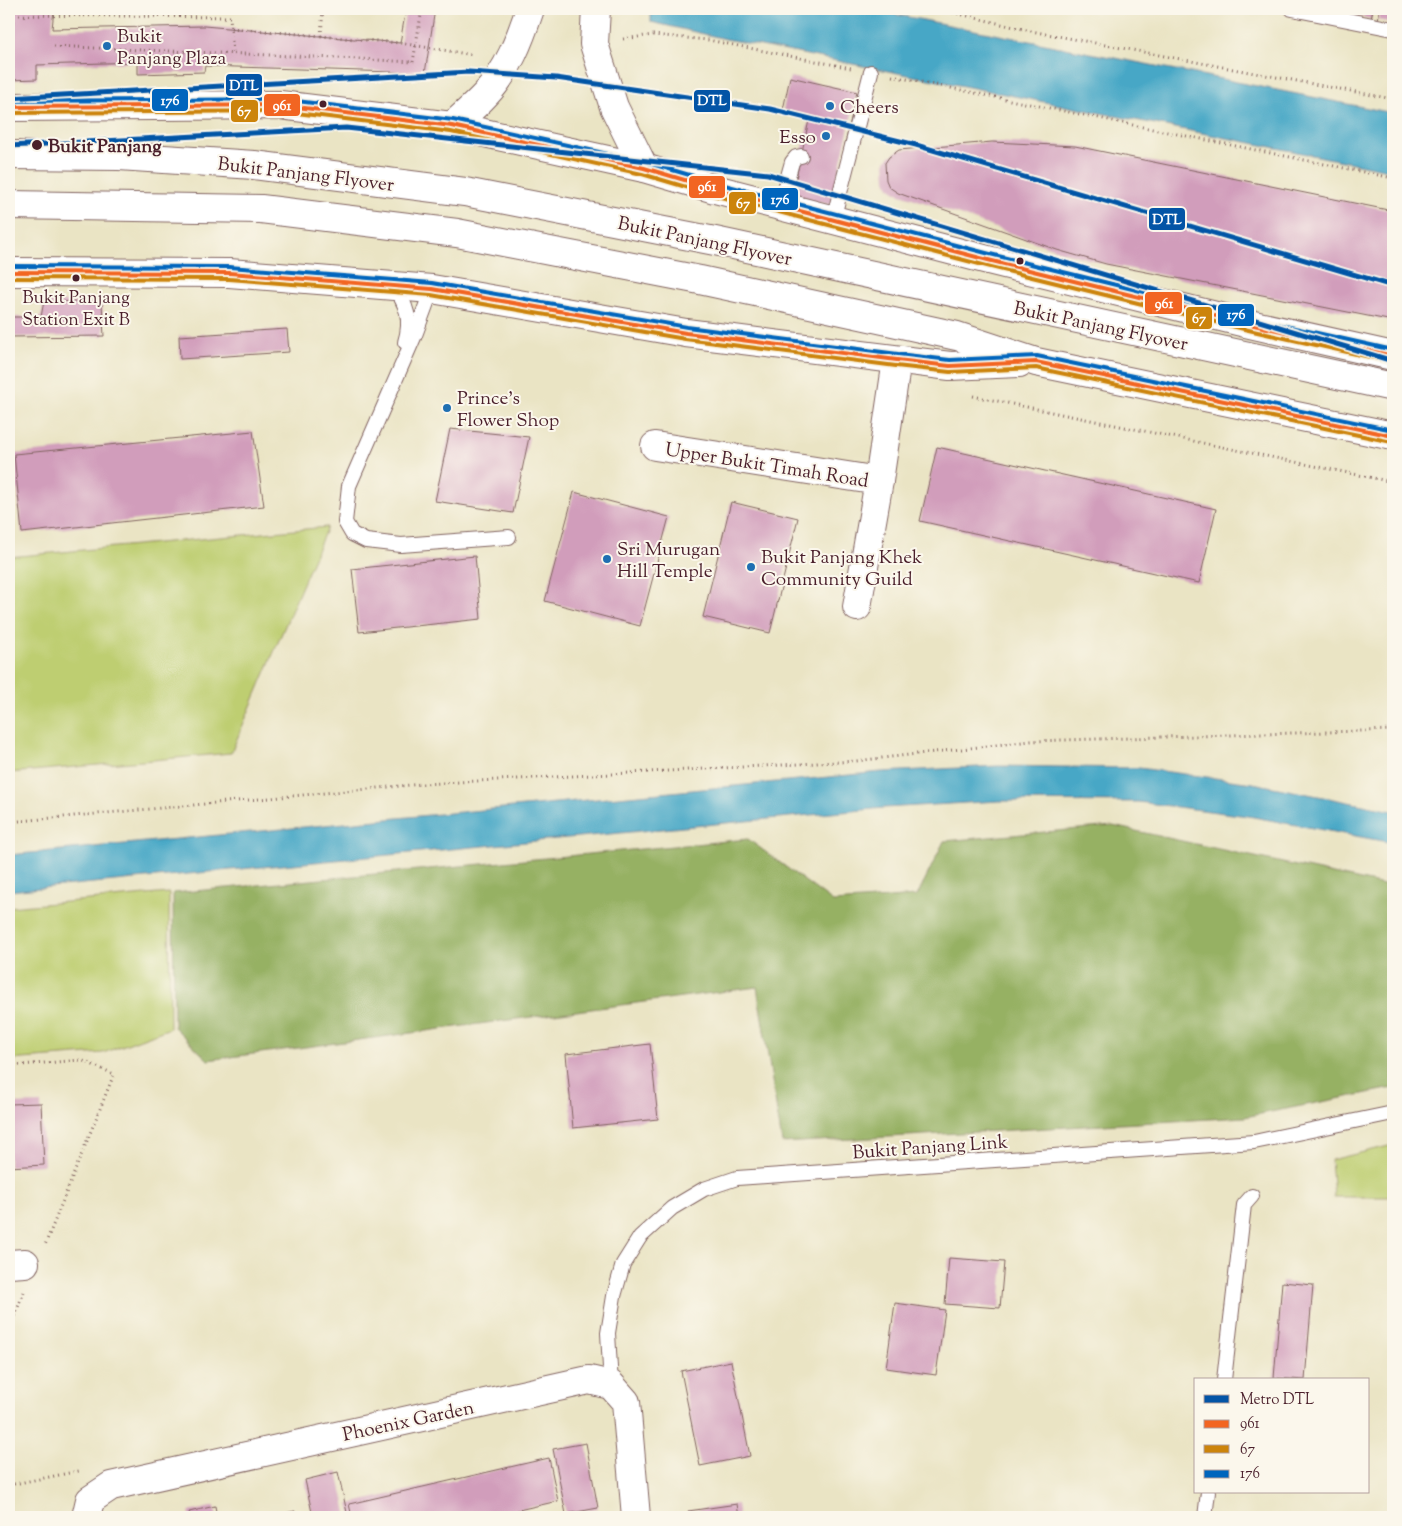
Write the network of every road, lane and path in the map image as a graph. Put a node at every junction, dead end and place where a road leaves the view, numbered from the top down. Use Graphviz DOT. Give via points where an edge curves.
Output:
graph roads {
  1 [pos="323,9"];
  2 [pos="422,9"];
  3 [pos="530,9"];
  4 [pos="596,9"];
  5 [pos="938,9"];
  6 [pos="1292,9"];
  7 [pos="9,15"];
  8 [pos="231,28"];
  9 [pos="1393,29"];
  10 [pos="321,36"];
  11 [pos="594,44"];
  12 [pos="54,46"];
  13 [pos="233,54"];
  14 [pos="473,55"];
  15 [pos="871,72"];
  16 [pos="1393,99"];
  17 [pos="9,107"];
  18 [pos="452,126"];
  19 [pos="9,155"];
  20 [pos="801,156"];
  21 [pos="644,168"];
  22 [pos="1393,178"];
  23 [pos="780,205"];
  24 [pos="9,206"];
  25 [pos="833,220"];
  26 [pos="9,272"];
  27 [pos="393,285"];
  28 [pos="432,289"];
  29 [pos="1393,356"];
  30 [pos="897,360"];
  31 [pos="1036,362"];
  32 [pos="391,386"];
  33 [pos="1393,387"];
  34 [pos="970,395"];
  35 [pos="1393,436"];
  36 [pos="655,446"];
  37 [pos="879,482"];
  38 [pos="1393,482"];
  39 [pos="509,537"];
  40 [pos="857,607"];
  41 [pos="1393,730"];
  42 [pos="9,822"];
  43 [pos="9,1066"];
  44 [pos="1393,1113"];
  45 [pos="1252,1196"];
  46 [pos="26,1266"];
  47 [pos="9,1330"];
  48 [pos="1224,1378"];
  49 [pos="612,1385"];
  50 [pos="1208,1494"];
  51 [pos="86,1517"];
  52 [pos="636,1517"];
  53 [pos="1205,1517"];
  1 -- 10 [label="path"];
  2 -- 13 [label="path, bridge" via="413,62"];
  3 -- 18 [label="main road" via="505,69 487,94"];
  4 -- 11 [label="main road"];
  5 -- 16 [label="path" via="1031,32"];
  6 -- 9 [label="lane"];
  7 -- 8 [label="path" via="230,17"];
  8 -- 10 [label="path"];
  8 -- 13 [label="path"];
  10 -- 14 [label="path" via="400,43"];
  11 -- 15 [label="path" via="653,35 708,40"];
  11 -- 21 [label="main road" via="614,107"];
  12 -- 13 [label="path"];
  15 -- 22 [label="path"];
  15 -- 25 [label="lane" via="844,165"];
  17 -- 18 [label="main road" via="280,105"];
  18 -- 21 [label="main road"];
  19 -- 33 [label="main road, Bukit Panjang Flyover" via="119,156 254,165 465,192 715,241"];
  20 -- 23 [label="lane" via="792,162"];
  21 -- 23 [label="main road"];
  23 -- 25 [label="main road"];
  24 -- 31 [label="main road" via="261,209 457,233 700,280 957,336"];
  25 -- 29 [label="main road" via="1236,321"];
  26 -- 27 [label="main road" via="229,273"];
  27 -- 28 [label="main road"];
  27 -- 32 [label="lane" via="406,304 408,324"];
  28 -- 30 [label="main road" via="686,333"];
  28 -- 32 [label="lane"];
  30 -- 31 [label="main road" via="950,366"];
  30 -- 37 [label="main road, Upper Bukit Timah Road"];
  31 -- 35 [label="main road"];
  32 -- 39 [label="lane" via="348,486 345,522 352,534 366,541 400,545"];
  34 -- 38 [label="path"];
  36 -- 37 [label="main road, Upper Bukit Timah Road"];
  37 -- 40 [label="main road, Upper Bukit Timah Road"];
  41 -- 42 [label="path" via="1031,741 856,761 422,784"];
  43 -- 46 [label="path" via="81,1060 114,1074"];
  44 -- 49 [label="lane, Bukit Panjang Link" via="1254,1142 737,1178 704,1189 659,1219 640,1237 623,1264 608,1333"];
  45 -- 48 [label="lane" via="1244,1205"];
  46 -- 47 [label="path"];
  49 -- 51 [label="main road, Phoenix Garden" via="589,1380 111,1486 90,1500"];
  49 -- 52 [label="main road" via="626,1402"];
  50 -- 53 [label="lane"];
}
